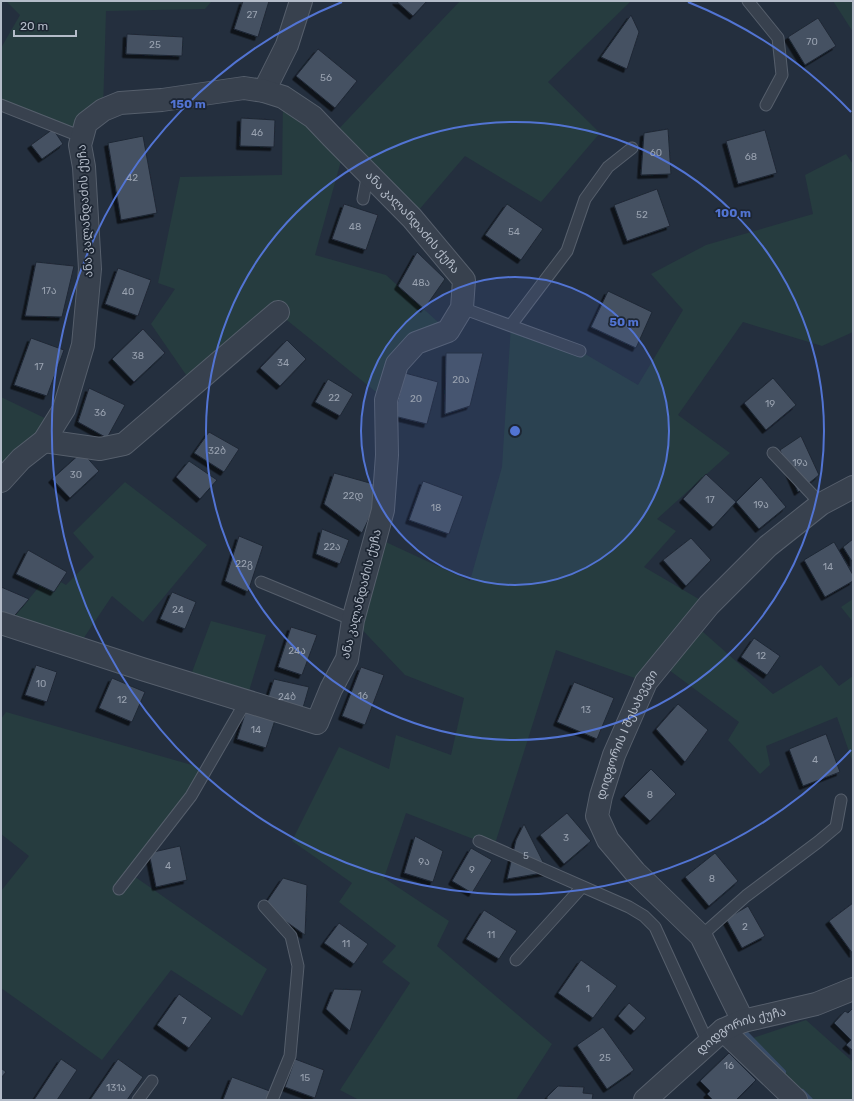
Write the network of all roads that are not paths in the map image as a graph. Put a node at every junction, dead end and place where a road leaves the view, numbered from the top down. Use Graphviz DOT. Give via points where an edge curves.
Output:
graph roads {
  1 [pos="301,1"];
  2 [pos="748,1"];
  3 [pos="264,91"];
  4 [pos="1,105"];
  5 [pos="766,106"];
  6 [pos="82,137"];
  7 [pos="632,148"];
  8 [pos="368,173"];
  9 [pos="363,199"];
  10 [pos="462,308"];
  11 [pos="278,312"];
  12 [pos="511,326"];
  13 [pos="580,351"];
  14 [pos="44,441"];
  15 [pos="773,453"];
  16 [pos="1,481"];
  17 [pos="853,487"];
  18 [pos="822,504"];
  19 [pos="261,582"];
  20 [pos="353,620"];
  21 [pos="1,623"];
  22 [pos="246,701"];
  23 [pos="840,800"];
  24 [pos="478,841"];
  25 [pos="582,887"];
  26 [pos="119,889"];
  27 [pos="264,906"];
  28 [pos="701,936"];
  29 [pos="516,960"];
  30 [pos="853,989"];
  31 [pos="743,1021"];
  32 [pos="715,1036"];
  33 [pos="152,1081"];
  34 [pos="138,1100"];
  35 [pos="272,1100"];
  36 [pos="645,1100"];
  37 [pos="796,1100"];
  1 -- 3 [label="street" via="287,45"];
  2 -- 5 [label="lane" via="778,38 782,75"];
  3 -- 6 [label="street, ანა კალანდაძის ქუჩა" via="244,88 162,100 120,103 103,110 86,123"];
  3 -- 8 [label="street, ანა კალანდაძის ქუჩა" via="283,97 313,117"];
  4 -- 6 [label="lane"];
  6 -- 14 [label="street, ანა კალანდაძის ქუჩა" via="80,145 84,167 90,269 82,346 64,408"];
  7 -- 12 [label="lane" via="608,167 585,199 567,251"];
  8 -- 9 [label="lane"];
  8 -- 10 [label="street, ანა კალანდაძის ქუჩა" via="412,218 464,280"];
  10 -- 12 [label="lane"];
  10 -- 20 [label="street, ანა კალანდაძის ქუჩა" via="448,331 416,343 397,364 386,400 387,455 383,510"];
  11 -- 14 [label="street" via="124,444 100,449"];
  12 -- 13 [label="lane"];
  14 -- 16 [label="street, ანა კალანდაძის ქუჩა" via="21,458"];
  15 -- 18 [label="lane"];
  17 -- 18 [label="street, დიდგორის I შესახვევი"];
  18 -- 28 [label="street, დიდგორის I შესახვევი" via="768,546 709,604 646,682 614,755 601,796 597,816 608,840 635,872"];
  19 -- 20 [label="lane"];
  20 -- 22 [label="street, ანა კალანდაძის ქუჩა" via="347,659 317,723"];
  21 -- 22 [label="street, ანა კალანდაძის ქუჩა"];
  22 -- 26 [label="lane" via="191,796"];
  23 -- 28 [label="lane" via="836,827 746,896"];
  24 -- 25 [label="lane"];
  25 -- 29 [label="lane"];
  25 -- 32 [label="lane" via="629,907 644,916 655,928"];
  27 -- 35 [label="lane" via="291,936 298,966 290,1056"];
  28 -- 31 [label="street, დიდგორის I შესახვევი"];
  30 -- 31 [label="street, დიდგორის ქუჩა" via="816,1004"];
  31 -- 32 [label="street, დიდგორის ქუჩა"];
  32 -- 36 [label="street, დიდგორის ქუჩა"];
  32 -- 37 [label="street"];
  33 -- 34 [label="lane"];
}
